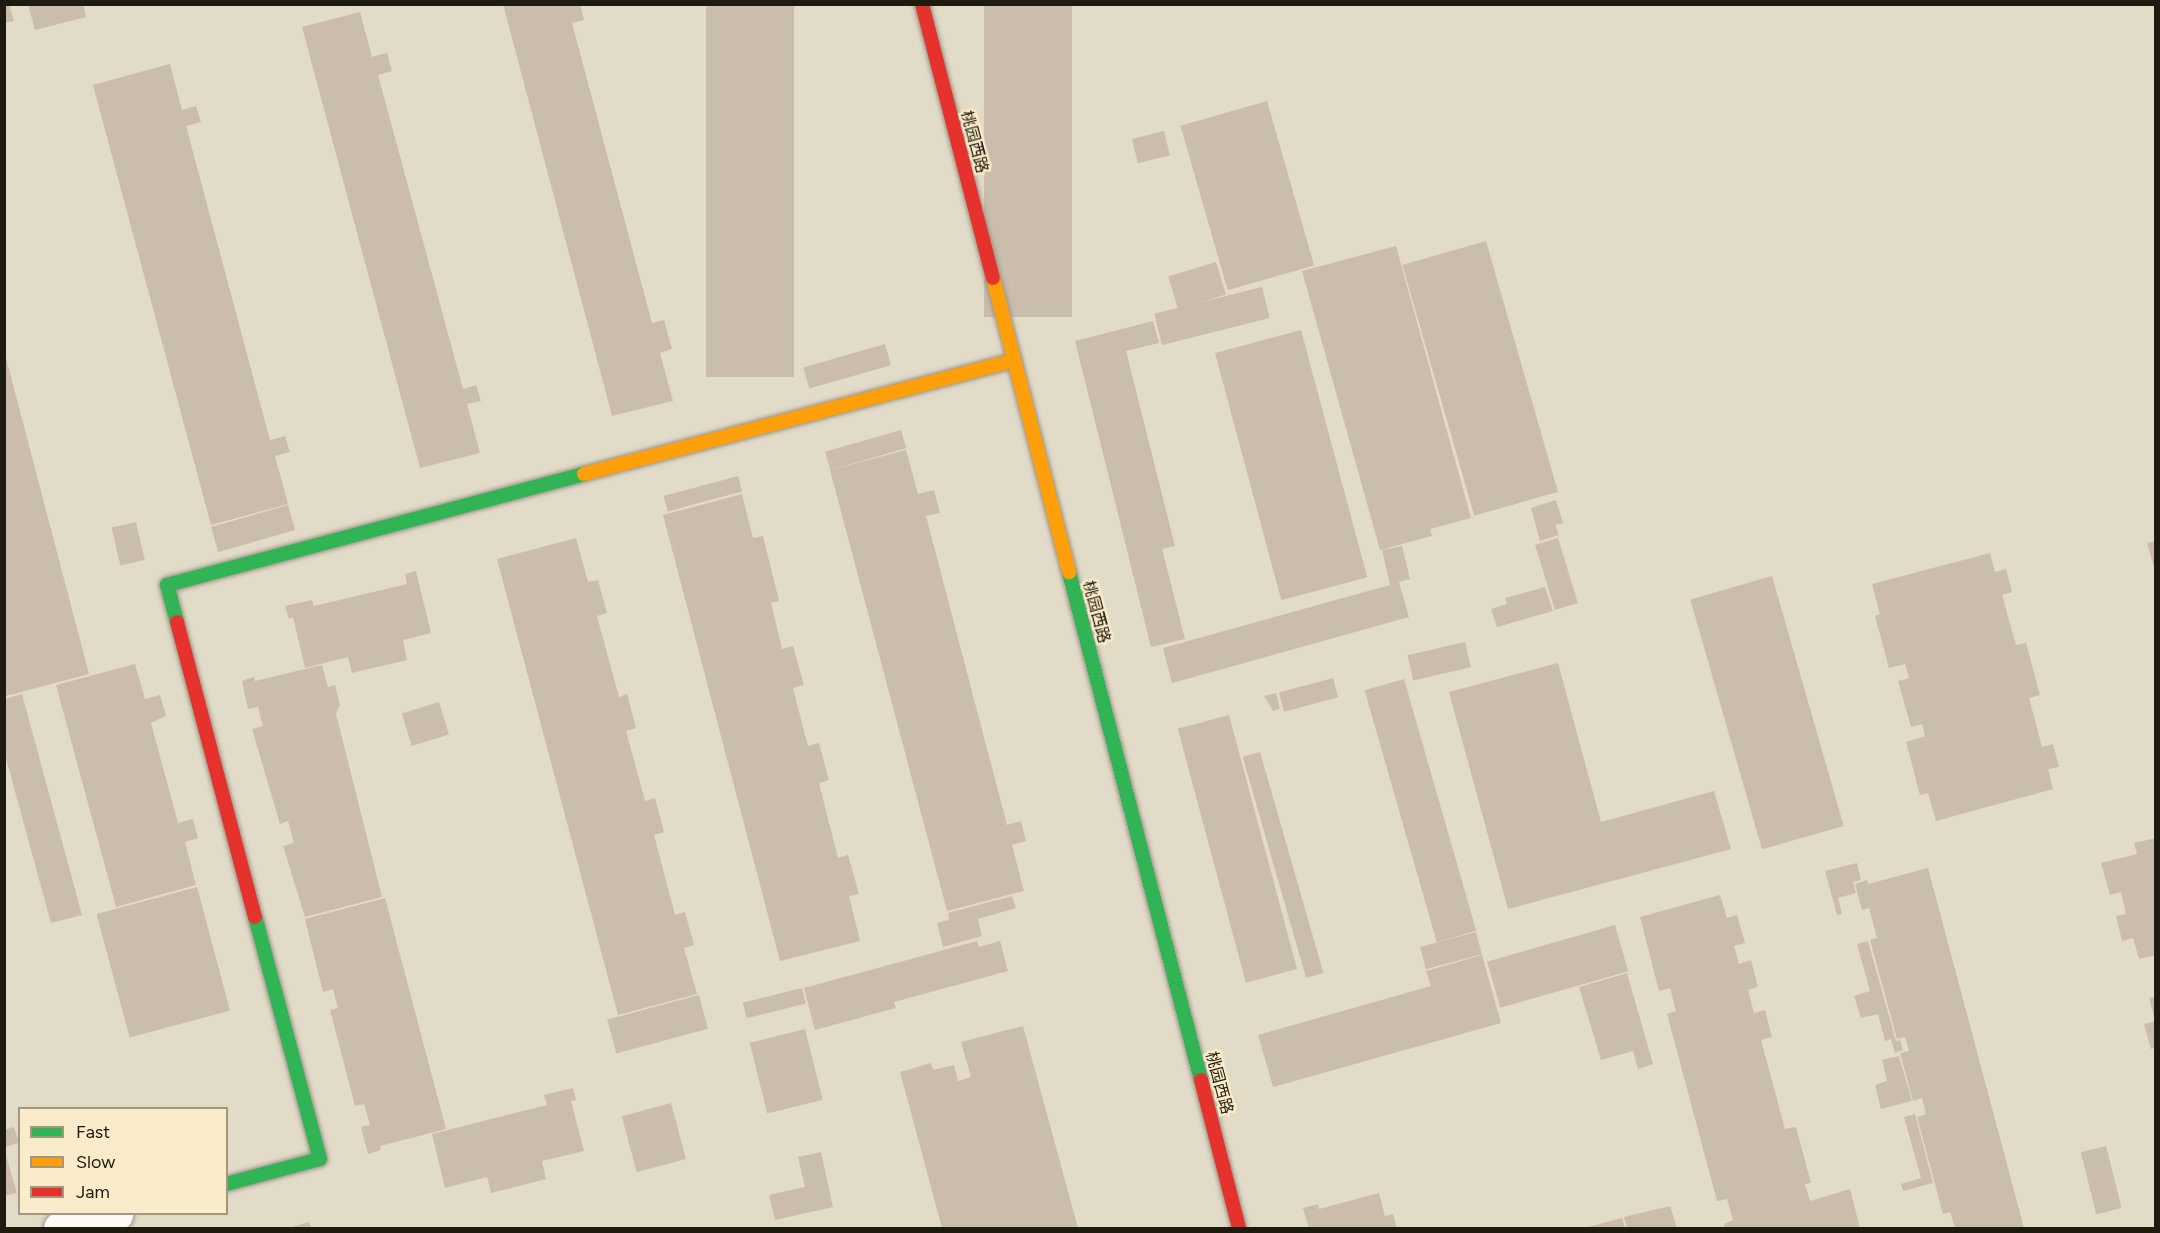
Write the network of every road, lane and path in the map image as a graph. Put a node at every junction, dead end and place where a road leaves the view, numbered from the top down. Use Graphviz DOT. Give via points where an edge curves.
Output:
graph roads {
  1 [pos="922,4"];
  2 [pos="1014,360"];
  3 [pos="228,1183"];
  4 [pos="112,1215"];
  5 [pos="60,1228"];
  6 [pos="1239,1228"];
  1 -- 2 [label="street, 桃园西路"];
  2 -- 3 [label="street" via="167,585 320,1159"];
  2 -- 6 [label="street, 桃园西路"];
  4 -- 5 [label="street"];
}
